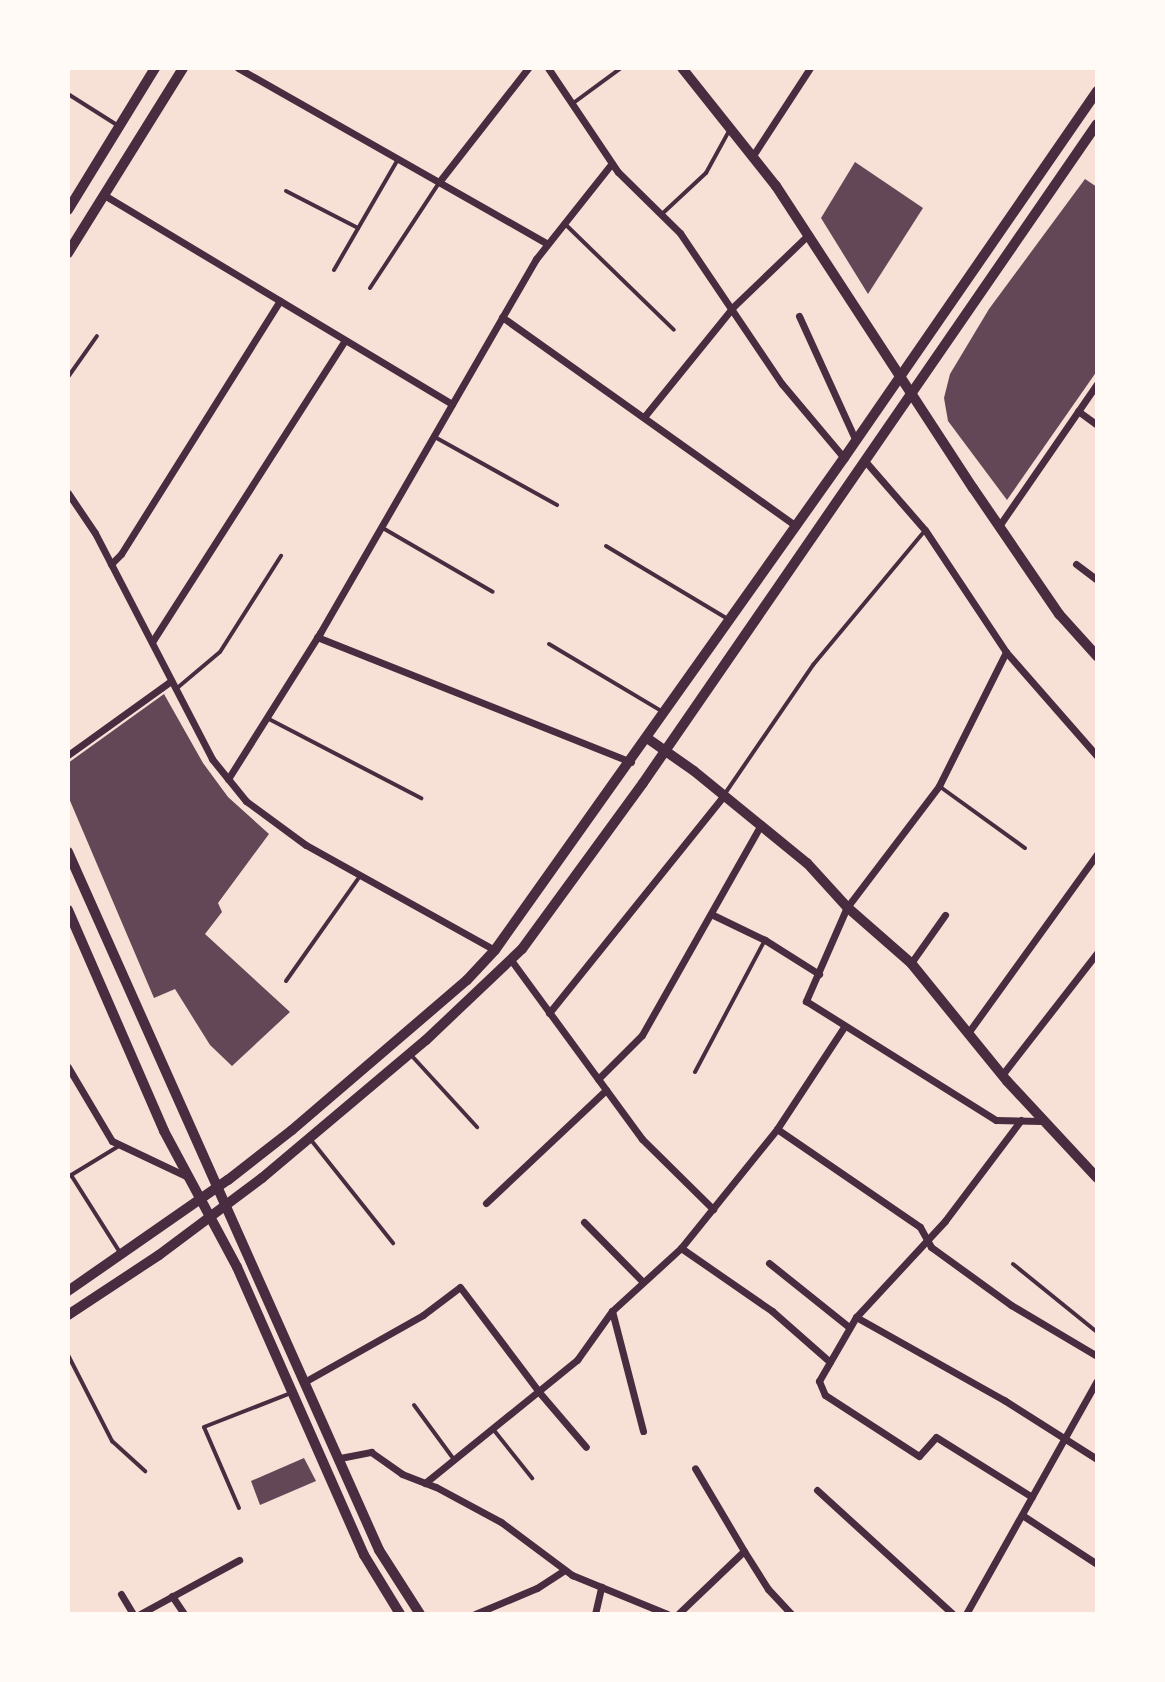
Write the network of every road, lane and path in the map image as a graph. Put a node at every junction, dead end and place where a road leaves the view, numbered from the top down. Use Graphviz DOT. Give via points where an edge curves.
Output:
graph roads {
  1 [pos="155,68"];
  2 [pos="183,68"];
  3 [pos="238,68"];
  4 [pos="528,68"];
  5 [pos="548,68"];
  6 [pos="621,68"];
  7 [pos="682,68"];
  8 [pos="810,68"];
  9 [pos="1097,91"];
  10 [pos="68,94"];
  11 [pos="572,104"];
  12 [pos="1097,124"];
  13 [pos="119,126"];
  14 [pos="730,130"];
  15 [pos="752,157"];
  16 [pos="398,159"];
  17 [pos="612,163"];
  18 [pos="85,182"];
  19 [pos="439,182"];
  20 [pos="286,191"];
  21 [pos="104,195"];
  22 [pos="68,210"];
  23 [pos="663,213"];
  24 [pos="564,223"];
  25 [pos="358,228"];
  26 [pos="809,234"];
  27 [pos="548,244"];
  28 [pos="68,253"];
  29 [pos="334,270"];
  30 [pos="370,288"];
  31 [pos="280,301"];
  32 [pos="733,307"];
  33 [pos="799,316"];
  34 [pos="502,317"];
  35 [pos="674,330"];
  36 [pos="97,336"];
  37 [pos="345,340"];
  38 [pos="901,376"];
  39 [pos="68,377"];
  40 [pos="1097,384"];
  41 [pos="912,393"];
  42 [pos="452,404"];
  43 [pos="1078,411"];
  44 [pos="644,417"];
  45 [pos="1097,425"];
  46 [pos="433,436"];
  47 [pos="856,441"];
  48 [pos="844,458"];
  49 [pos="865,461"];
  50 [pos="68,493"];
  51 [pos="557,505"];
  52 [pos="796,526"];
  53 [pos="999,526"];
  54 [pos="381,527"];
  55 [pos="925,530"];
  56 [pos="606,546"];
  57 [pos="281,556"];
  58 [pos="111,564"];
  59 [pos="1076,564"];
  60 [pos="1097,580"];
  61 [pos="493,592"];
  62 [pos="730,620"];
  63 [pos="317,637"];
  64 [pos="152,642"];
  65 [pos="549,644"];
  66 [pos="1006,652"];
  67 [pos="1097,656"];
  68 [pos="171,681"];
  69 [pos="176,689"];
  70 [pos="665,714"];
  71 [pos="267,718"];
  72 [pos="647,738"];
  73 [pos="665,751"];
  74 [pos="68,755"];
  75 [pos="1097,756"];
  76 [pos="631,762"];
  77 [pos="228,779"];
  78 [pos="939,786"];
  79 [pos="724,795"];
  80 [pos="421,798"];
  81 [pos="761,825"];
  82 [pos="1025,848"];
  83 [pos="68,852"];
  84 [pos="1097,854"];
  85 [pos="360,876"];
  86 [pos="847,907"];
  87 [pos="68,910"];
  88 [pos="711,914"];
  89 [pos="945,915"];
  90 [pos="765,940"];
  91 [pos="495,950"];
  92 [pos="1097,953"];
  93 [pos="511,960"];
  94 [pos="911,963"];
  95 [pos="819,974"];
  96 [pos="286,981"];
  97 [pos="549,1013"];
  98 [pos="844,1027"];
  99 [pos="968,1033"];
  100 [pos="410,1053"];
  101 [pos="68,1067"];
  102 [pos="1006,1071"];
  103 [pos="695,1072"];
  104 [pos="598,1079"];
  105 [pos="606,1090"];
  106 [pos="1021,1120"];
  107 [pos="1042,1121"];
  108 [pos="477,1127"];
  109 [pos="777,1129"];
  110 [pos="310,1138"];
  111 [pos="119,1146"];
  112 [pos="70,1176"];
  113 [pos="189,1176"];
  114 [pos="1096,1177"];
  115 [pos="218,1186"];
  116 [pos="200,1199"];
  117 [pos="486,1203"];
  118 [pos="227,1204"];
  119 [pos="713,1209"];
  120 [pos="209,1217"];
  121 [pos="584,1222"];
  122 [pos="927,1239"];
  123 [pos="393,1243"];
  124 [pos="681,1248"];
  125 [pos="121,1254"];
  126 [pos="769,1263"];
  127 [pos="1013,1264"];
  128 [pos="643,1282"];
  129 [pos="68,1291"];
  130 [pos="612,1311"];
  131 [pos="68,1315"];
  132 [pos="856,1317"];
  133 [pos="849,1327"];
  134 [pos="1097,1332"];
  135 [pos="68,1355"];
  136 [pos="1097,1356"];
  137 [pos="830,1362"];
  138 [pos="306,1381"];
  139 [pos="1097,1381"];
  140 [pos="293,1392"];
  141 [pos="539,1392"];
  142 [pos="414,1405"];
  143 [pos="493,1429"];
  144 [pos="643,1431"];
  145 [pos="1065,1438"];
  146 [pos="586,1447"];
  147 [pos="340,1458"];
  148 [pos="1097,1459"];
  149 [pos="454,1460"];
  150 [pos="695,1468"];
  151 [pos="145,1471"];
  152 [pos="532,1478"];
  153 [pos="425,1483"];
  154 [pos="817,1490"];
  155 [pos="1032,1497"];
  156 [pos="239,1508"];
  157 [pos="1022,1515"];
  158 [pos="744,1551"];
  159 [pos="239,1560"];
  160 [pos="1097,1564"];
  161 [pos="565,1570"];
  162 [pos="601,1587"];
  163 [pos="121,1594"];
  164 [pos="172,1596"];
  165 [pos="133,1614"];
  166 [pos="140,1614"];
  167 [pos="184,1614"];
  168 [pos="400,1614"];
  169 [pos="420,1614"];
  170 [pos="475,1614"];
  171 [pos="595,1614"];
  172 [pos="667,1614"];
  173 [pos="678,1614"];
  174 [pos="791,1614"];
  175 [pos="953,1614"];
  176 [pos="967,1614"];
  1 -- 13 [label="main road"];
  2 -- 21 [label="main road"];
  3 -- 16 [label="street"];
  4 -- 19 [label="street"];
  5 -- 11 [label="street"];
  6 -- 11 [label="lane"];
  7 -- 14 [label="main road"];
  8 -- 15 [label="street"];
  9 -- 38 [label="main road"];
  10 -- 13 [label="lane"];
  11 -- 17 [label="street"];
  12 -- 41 [label="main road"];
  13 -- 18 [label="main road"];
  14 -- 15 [label="main road"];
  14 -- 23 [label="lane" via="706,173"];
  15 -- 26 [label="main road"];
  16 -- 19 [label="street"];
  16 -- 25 [label="lane"];
  17 -- 23 [label="street"];
  17 -- 24 [label="street"];
  18 -- 21 [label="main road"];
  18 -- 22 [label="main road"];
  19 -- 27 [label="street"];
  19 -- 30 [label="lane"];
  20 -- 25 [label="lane"];
  21 -- 28 [label="main road"];
  21 -- 31 [label="street"];
  23 -- 32 [label="street"];
  24 -- 27 [label="street"];
  24 -- 35 [label="lane"];
  25 -- 29 [label="lane"];
  26 -- 32 [label="street"];
  26 -- 38 [label="main road"];
  27 -- 34 [label="street"];
  31 -- 37 [label="street"];
  31 -- 58 [label="street"];
  32 -- 44 [label="street"];
  32 -- 48 [label="street" via="782,384"];
  33 -- 47 [label="street"];
  34 -- 42 [label="street"];
  34 -- 44 [label="street"];
  36 -- 39 [label="lane"];
  37 -- 42 [label="street"];
  37 -- 64 [label="street"];
  38 -- 41 [label="main road"];
  38 -- 47 [label="main road"];
  40 -- 43 [label="street"];
  41 -- 49 [label="main road"];
  41 -- 53 [label="main road"];
  42 -- 46 [label="street"];
  43 -- 45 [label="street"];
  43 -- 53 [label="street"];
  44 -- 52 [label="street"];
  46 -- 51 [label="lane"];
  46 -- 54 [label="street"];
  47 -- 48 [label="main road"];
  48 -- 52 [label="main road"];
  49 -- 55 [label="street"];
  49 -- 73 [label="main road"];
  50 -- 58 [label="street"];
  52 -- 62 [label="main road"];
  53 -- 67 [label="main road" via="1059,614"];
  54 -- 61 [label="lane"];
  54 -- 63 [label="street"];
  55 -- 66 [label="street"];
  55 -- 79 [label="lane" via="813,665"];
  56 -- 62 [label="lane"];
  57 -- 69 [label="lane" via="220,652"];
  58 -- 64 [label="street"];
  59 -- 60 [label="street"];
  62 -- 70 [label="main road"];
  63 -- 71 [label="street"];
  63 -- 76 [label="street"];
  64 -- 68 [label="street"];
  65 -- 70 [label="lane"];
  66 -- 75 [label="street"];
  66 -- 78 [label="street"];
  68 -- 69 [label="street"];
  68 -- 74 [label="street"];
  69 -- 77 [label="street"];
  70 -- 72 [label="main road"];
  71 -- 77 [label="street"];
  71 -- 80 [label="lane"];
  72 -- 73 [label="main road"];
  72 -- 76 [label="main road"];
  73 -- 79 [label="main road"];
  73 -- 93 [label="main road"];
  76 -- 91 [label="main road"];
  77 -- 85 [label="street" via="246,801"];
  78 -- 82 [label="lane"];
  78 -- 86 [label="street"];
  79 -- 81 [label="main road"];
  79 -- 97 [label="street"];
  81 -- 86 [label="main road" via="807,863"];
  81 -- 88 [label="street"];
  83 -- 115 [label="main road"];
  84 -- 99 [label="street"];
  85 -- 91 [label="street"];
  85 -- 96 [label="lane"];
  86 -- 94 [label="main road"];
  86 -- 95 [label="street"];
  87 -- 113 [label="main road" via="164,1131"];
  88 -- 90 [label="street"];
  88 -- 104 [label="street" via="642,1035"];
  89 -- 94 [label="street"];
  90 -- 95 [label="street"];
  90 -- 103 [label="lane"];
  91 -- 115 [label="main road" via="316,1109"];
  92 -- 102 [label="street"];
  93 -- 97 [label="street"];
  93 -- 100 [label="main road"];
  94 -- 99 [label="main road"];
  95 -- 98 [label="street" via="806,1001"];
  97 -- 104 [label="street"];
  98 -- 106 [label="street" via="996,1120"];
  98 -- 109 [label="street"];
  99 -- 102 [label="main road"];
  100 -- 108 [label="lane"];
  100 -- 110 [label="main road"];
  101 -- 111 [label="street"];
  102 -- 107 [label="main road"];
  104 -- 105 [label="street"];
  105 -- 117 [label="street"];
  105 -- 119 [label="street" via="642,1139"];
  106 -- 107 [label="street"];
  106 -- 122 [label="street"];
  107 -- 114 [label="main road"];
  109 -- 119 [label="street"];
  109 -- 122 [label="street" via="920,1227"];
  110 -- 118 [label="main road"];
  110 -- 123 [label="lane"];
  111 -- 112 [label="lane"];
  111 -- 113 [label="street"];
  112 -- 125 [label="lane"];
  113 -- 116 [label="main road"];
  115 -- 116 [label="main road"];
  115 -- 118 [label="main road"];
  116 -- 120 [label="main road"];
  116 -- 125 [label="main road"];
  118 -- 120 [label="main road"];
  118 -- 138 [label="main road"];
  119 -- 124 [label="street"];
  120 -- 131 [label="main road"];
  120 -- 140 [label="main road"];
  121 -- 128 [label="street"];
  122 -- 132 [label="street"];
  122 -- 136 [label="street" via="1011,1305"];
  124 -- 128 [label="street"];
  124 -- 137 [label="street" via="772,1311"];
  125 -- 129 [label="main road"];
  126 -- 133 [label="street"];
  127 -- 134 [label="lane"];
  128 -- 130 [label="street"];
  130 -- 141 [label="street" via="577,1360"];
  130 -- 144 [label="street"];
  132 -- 133 [label="street"];
  132 -- 145 [label="street"];
  133 -- 137 [label="street"];
  135 -- 151 [label="lane" via="112,1441"];
  137 -- 155 [label="street" via="819,1381 825,1395 919,1456 936,1437"];
  138 -- 141 [label="street" via="423,1315 460,1287"];
  138 -- 147 [label="main road"];
  139 -- 145 [label="street"];
  140 -- 156 [label="lane" via="204,1427"];
  140 -- 168 [label="main road" via="364,1555"];
  141 -- 143 [label="street"];
  141 -- 146 [label="street"];
  142 -- 149 [label="lane"];
  143 -- 149 [label="street"];
  143 -- 152 [label="lane"];
  145 -- 148 [label="street"];
  145 -- 155 [label="street"];
  147 -- 153 [label="street" via="371,1452"];
  147 -- 169 [label="main road" via="379,1550"];
  149 -- 153 [label="street"];
  150 -- 158 [label="street"];
  153 -- 161 [label="street" via="501,1522"];
  154 -- 175 [label="street"];
  155 -- 157 [label="street"];
  157 -- 160 [label="street"];
  157 -- 176 [label="street"];
  158 -- 173 [label="street"];
  158 -- 174 [label="street"];
  159 -- 164 [label="street"];
  161 -- 162 [label="street"];
  161 -- 170 [label="street"];
  162 -- 171 [label="street"];
  162 -- 172 [label="street"];
  163 -- 165 [label="street"];
  164 -- 166 [label="street"];
  164 -- 167 [label="street"];
}
